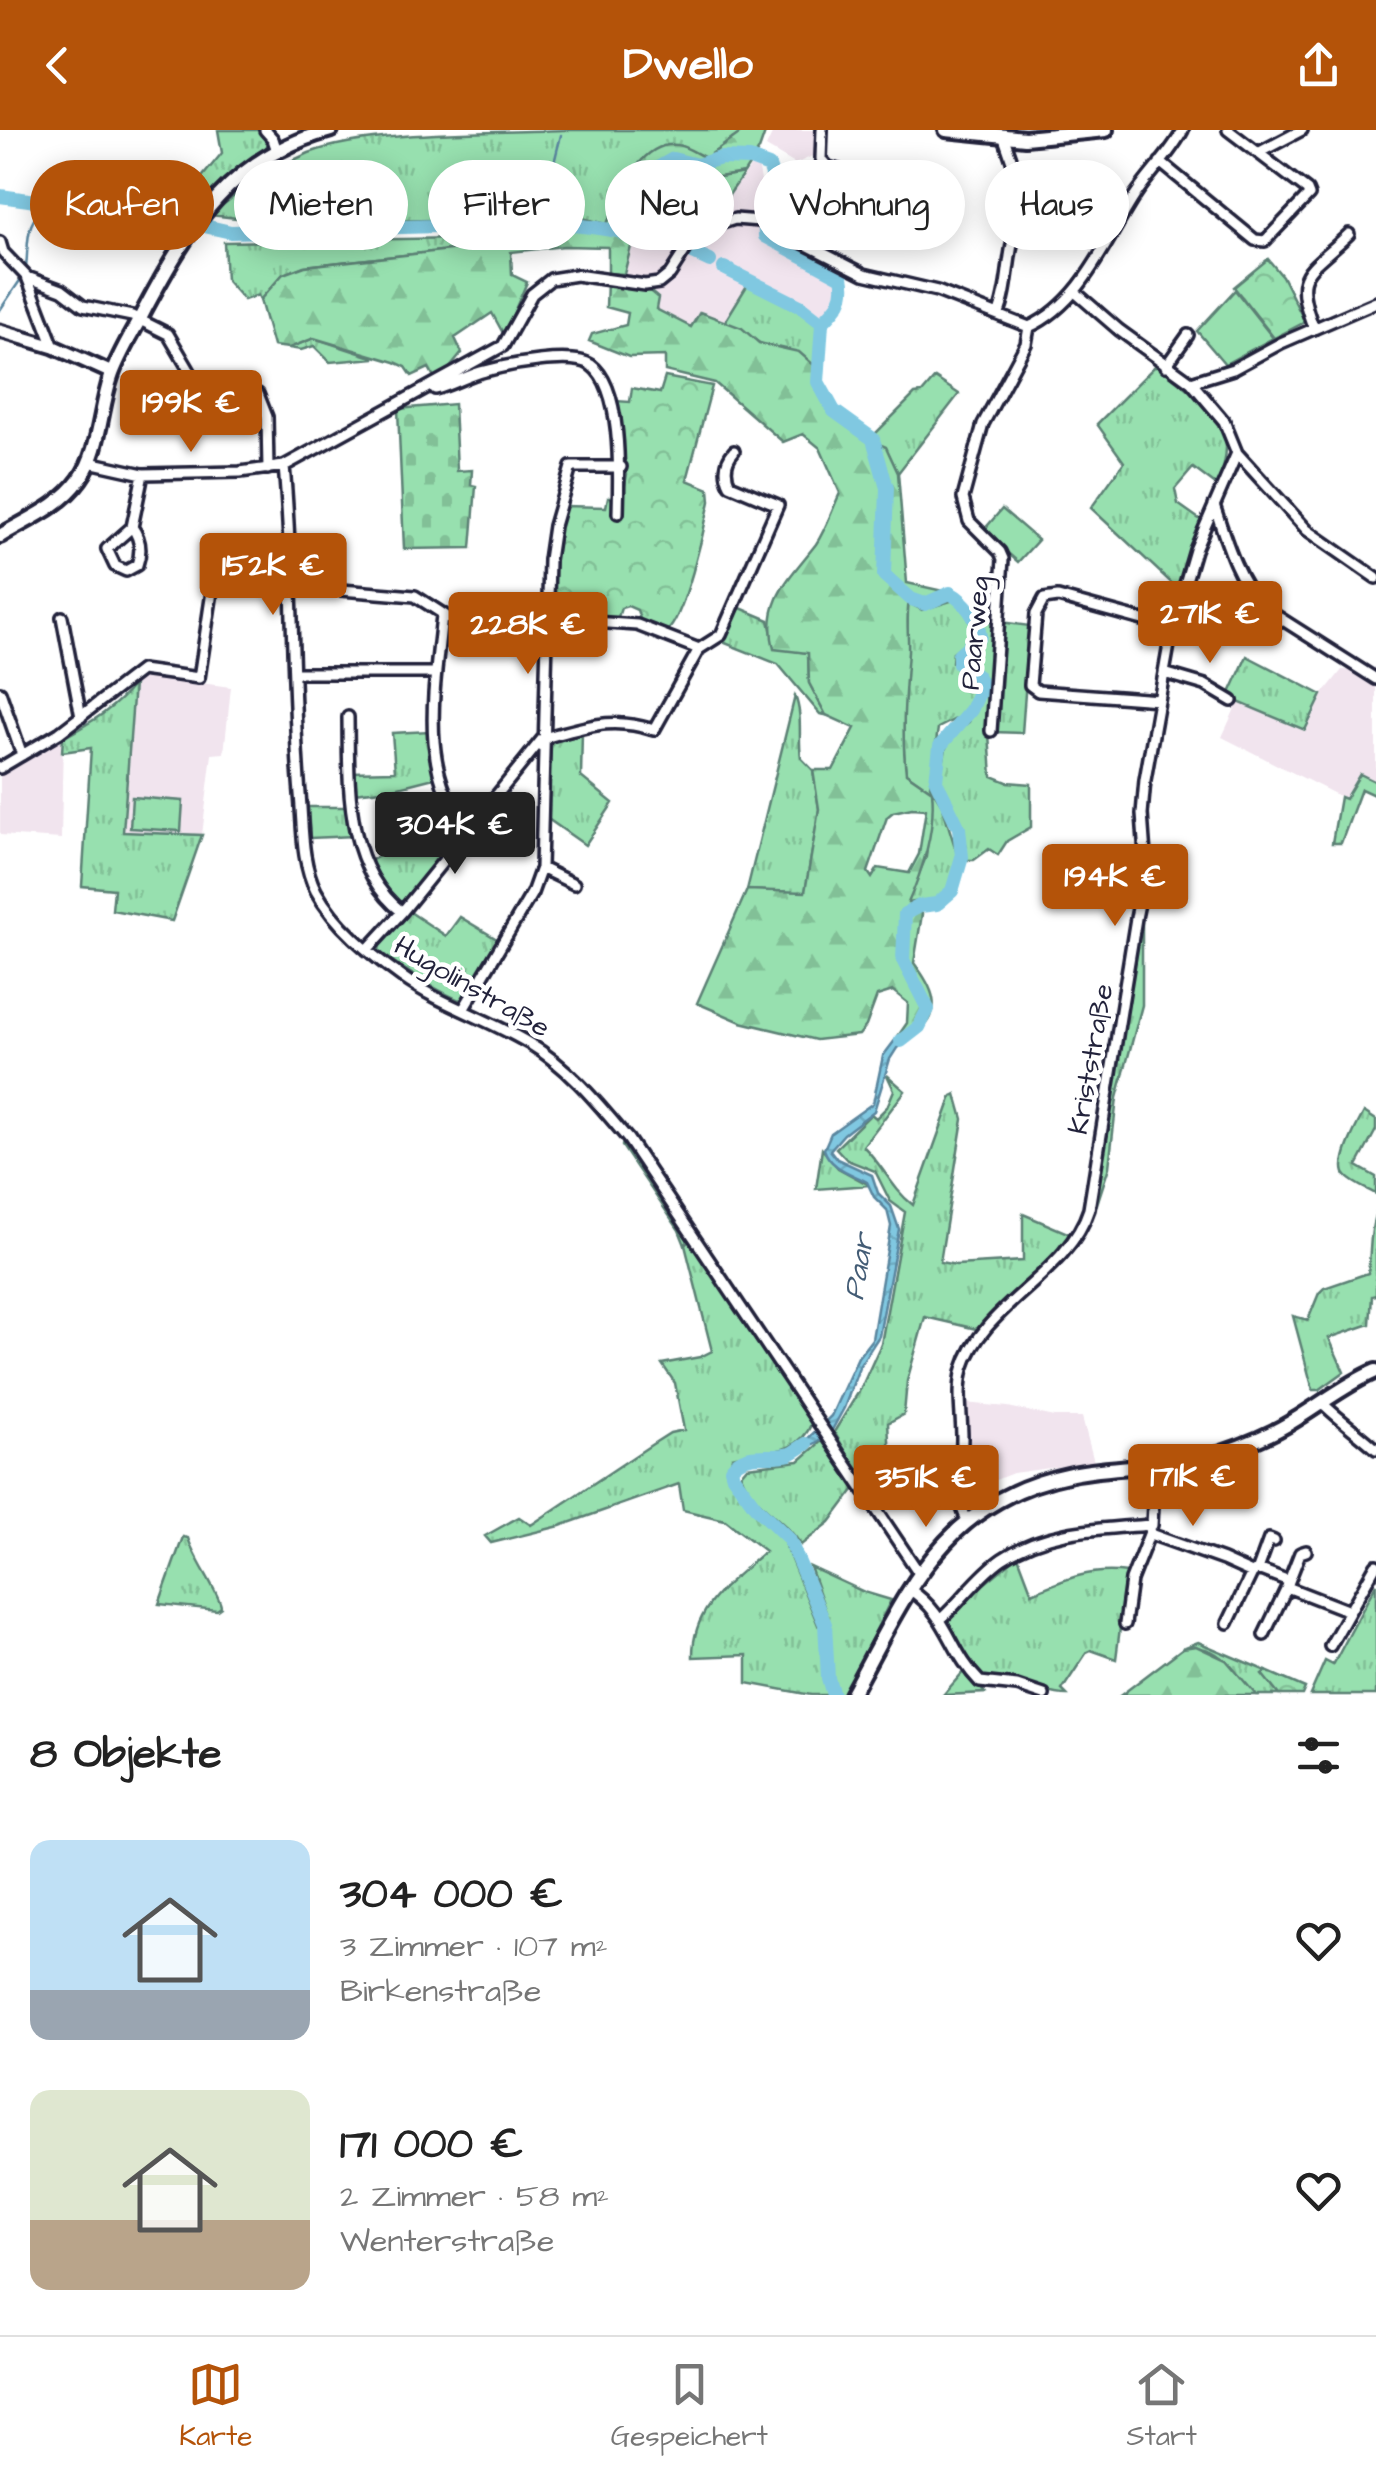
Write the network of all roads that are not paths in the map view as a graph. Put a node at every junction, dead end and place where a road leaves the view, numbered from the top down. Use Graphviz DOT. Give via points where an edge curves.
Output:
graph roads {
  1 [pos="264,130"];
  2 [pos="331,130"];
  3 [pos="822,130"];
  4 [pos="946,130"];
  5 [pos="1106,130"];
  6 [pos="1183,130"];
  7 [pos="1228,130"];
  8 [pos="1302,130"];
  9 [pos="1002,134"];
  10 [pos="277,151"];
  11 [pos="1258,153"];
  12 [pos="821,160"];
  13 [pos="1011,160"];
  14 [pos="1160,162"];
  15 [pos="1129,210"];
  16 [pos="1349,234"];
  17 [pos="1,248"];
  18 [pos="1014,250"];
  19 [pos="1103,250"];
  20 [pos="27,277"];
  21 [pos="1075,292"];
  22 [pos="1376,302"];
  23 [pos="998,315"];
  24 [pos="139,320"];
  25 [pos="1030,327"];
  26 [pos="1314,329"];
  27 [pos="0,331"];
  28 [pos="1188,335"];
  29 [pos="54,347"];
  30 [pos="1166,366"];
  31 [pos="112,373"];
  32 [pos="1191,382"];
  33 [pos="418,394"];
  34 [pos="734,451"];
  35 [pos="1237,453"];
  36 [pos="89,462"];
  37 [pos="284,466"];
  38 [pos="621,467"];
  39 [pos="268,469"];
  40 [pos="142,474"];
  41 [pos="1214,505"];
  42 [pos="618,513"];
  43 [pos="132,526"];
  44 [pos="0,536"];
  45 [pos="1376,578"];
  46 [pos="292,583"];
  47 [pos="442,615"];
  48 [pos="62,617"];
  49 [pos="549,619"];
  50 [pos="1172,628"];
  51 [pos="698,649"];
  52 [pos="294,673"];
  53 [pos="436,673"];
  54 [pos="1164,673"];
  55 [pos="1376,679"];
  56 [pos="0,692"];
  57 [pos="1159,700"];
  58 [pos="1232,701"];
  59 [pos="81,717"];
  60 [pos="348,717"];
  61 [pos="990,731"];
  62 [pos="543,738"];
  63 [pos="22,755"];
  64 [pos="0,768"];
  65 [pos="468,831"];
  66 [pos="541,868"];
  67 [pos="574,884"];
  68 [pos="402,912"];
  69 [pos="367,950"];
  70 [pos="462,1010"];
  71 [pos="1376,1371"];
  72 [pos="1322,1402"];
  73 [pos="1376,1449"];
  74 [pos="1155,1464"];
  75 [pos="967,1520"];
  76 [pos="1151,1530"];
  77 [pos="1269,1539"];
  78 [pos="1306,1552"];
  79 [pos="1376,1565"];
  80 [pos="1255,1571"];
  81 [pos="919,1573"];
  82 [pos="1288,1584"];
  83 [pos="909,1589"];
  84 [pos="1350,1611"];
  85 [pos="940,1619"];
  86 [pos="1228,1622"];
  87 [pos="1125,1624"];
  88 [pos="1264,1635"];
  89 [pos="1330,1646"];
  90 [pos="851,1695"];
  91 [pos="1044,1695"];
  1 -- 10 [label="street"];
  2 -- 10 [label="main road"];
  3 -- 12 [label="street"];
  4 -- 9 [label="main road"];
  5 -- 9 [label="main road"];
  6 -- 14 [label="street"];
  7 -- 11 [label="street"];
  8 -- 11 [label="street"];
  9 -- 13 [label="street"];
  10 -- 24 [label="main road" via="201,213"];
  11 -- 14 [label="street" via="1309,194 1260,243"];
  14 -- 15 [label="street"];
  16 -- 26 [label="street" via="1301,285"];
  17 -- 20 [label="street"];
  18 -- 23 [label="street"];
  19 -- 21 [label="street"];
  20 -- 24 [label="street" via="44,280 83,306"];
  20 -- 29 [label="street"];
  21 -- 25 [label="street"];
  21 -- 30 [label="street"];
  22 -- 26 [label="street"];
  23 -- 25 [label="street"];
  23 -- 33 [label="street" via="937,291 864,274 760,221 735,219 714,224 690,242 659,283 552,279 532,294 504,346"];
  24 -- 31 [label="main road"];
  24 -- 39 [label="street" via="168,334 200,383 258,394 267,417"];
  25 -- 61 [label="street, Paarweg" via="983,424 963,498 969,522 1003,559"];
  26 -- 32 [label="street"];
  27 -- 29 [label="street"];
  28 -- 30 [label="street"];
  29 -- 31 [label="street"];
  30 -- 32 [label="street"];
  31 -- 36 [label="main road"];
  32 -- 35 [label="street" via="1224,421"];
  33 -- 37 [label="street"];
  33 -- 38 [label="street" via="486,370 586,362 607,390"];
  34 -- 51 [label="street" via="727,458 730,485 778,506 722,635"];
  35 -- 41 [label="street, Kriststraße"];
  35 -- 45 [label="street" via="1308,530"];
  36 -- 40 [label="street"];
  36 -- 44 [label="main road" via="59,501"];
  37 -- 39 [label="street"];
  37 -- 46 [label="street, Hugolinstraße"];
  38 -- 42 [label="street"];
  38 -- 49 [label="street" via="571,468 549,560"];
  39 -- 40 [label="street"];
  40 -- 43 [label="street"];
  41 -- 50 [label="street, Kriststraße"];
  41 -- 55 [label="street" via="1236,566 1261,606"];
  43 -- 43 [label="street" via="107,549 115,566 126,570 137,565 140,551"];
  46 -- 47 [label="street" via="415,596"];
  46 -- 52 [label="street, Hugolinstraße"];
  46 -- 59 [label="street" via="219,582 213,586 199,678 140,670"];
  47 -- 49 [label="street" via="466,621"];
  47 -- 53 [label="street"];
  48 -- 59 [label="street"];
  49 -- 51 [label="street" via="637,625"];
  49 -- 62 [label="street"];
  50 -- 54 [label="street, Kriststraße"];
  50 -- 57 [label="street" via="1058,597 1044,600 1036,614 1030,685 1038,691"];
  51 -- 62 [label="street" via="654,730 619,721"];
  52 -- 53 [label="street"];
  52 -- 69 [label="street, Hugolinstraße" via="310,879"];
  53 -- 65 [label="street" via="435,766 442,792"];
  54 -- 57 [label="street, Kriststraße"];
  54 -- 58 [label="street"];
  56 -- 63 [label="street"];
  57 -- 75 [label="street, Kriststraße" via="1142,814 1144,887 1089,1208 1072,1242 984,1331 968,1357 956,1483"];
  59 -- 63 [label="street"];
  60 -- 68 [label="street" via="350,798 362,856 372,881"];
  62 -- 65 [label="street"];
  62 -- 66 [label="street"];
  63 -- 64 [label="street"];
  65 -- 68 [label="street"];
  66 -- 67 [label="street"];
  66 -- 70 [label="street"];
  68 -- 69 [label="street"];
  69 -- 70 [label="street, Hugolinstraße"];
  70 -- 81 [label="street, Hugolinstraße" via="530,1044 585,1089 628,1140"];
  71 -- 72 [label="main road"];
  72 -- 73 [label="street"];
  72 -- 74 [label="main road" via="1286,1426 1219,1454"];
  74 -- 75 [label="main road" via="1030,1486"];
  74 -- 76 [label="street"];
  75 -- 81 [label="main road"];
  76 -- 80 [label="street"];
  76 -- 85 [label="street" via="1082,1530 1034,1543 1003,1559"];
  76 -- 87 [label="street" via="1131,1580"];
  77 -- 80 [label="street"];
  78 -- 82 [label="street"];
  79 -- 84 [label="street"];
  80 -- 82 [label="street"];
  80 -- 86 [label="street"];
  81 -- 83 [label="main road"];
  82 -- 84 [label="street"];
  82 -- 88 [label="street"];
  83 -- 85 [label="street"];
  83 -- 90 [label="main road"];
  84 -- 89 [label="street"];
  85 -- 91 [label="street" via="980,1682"];
}
